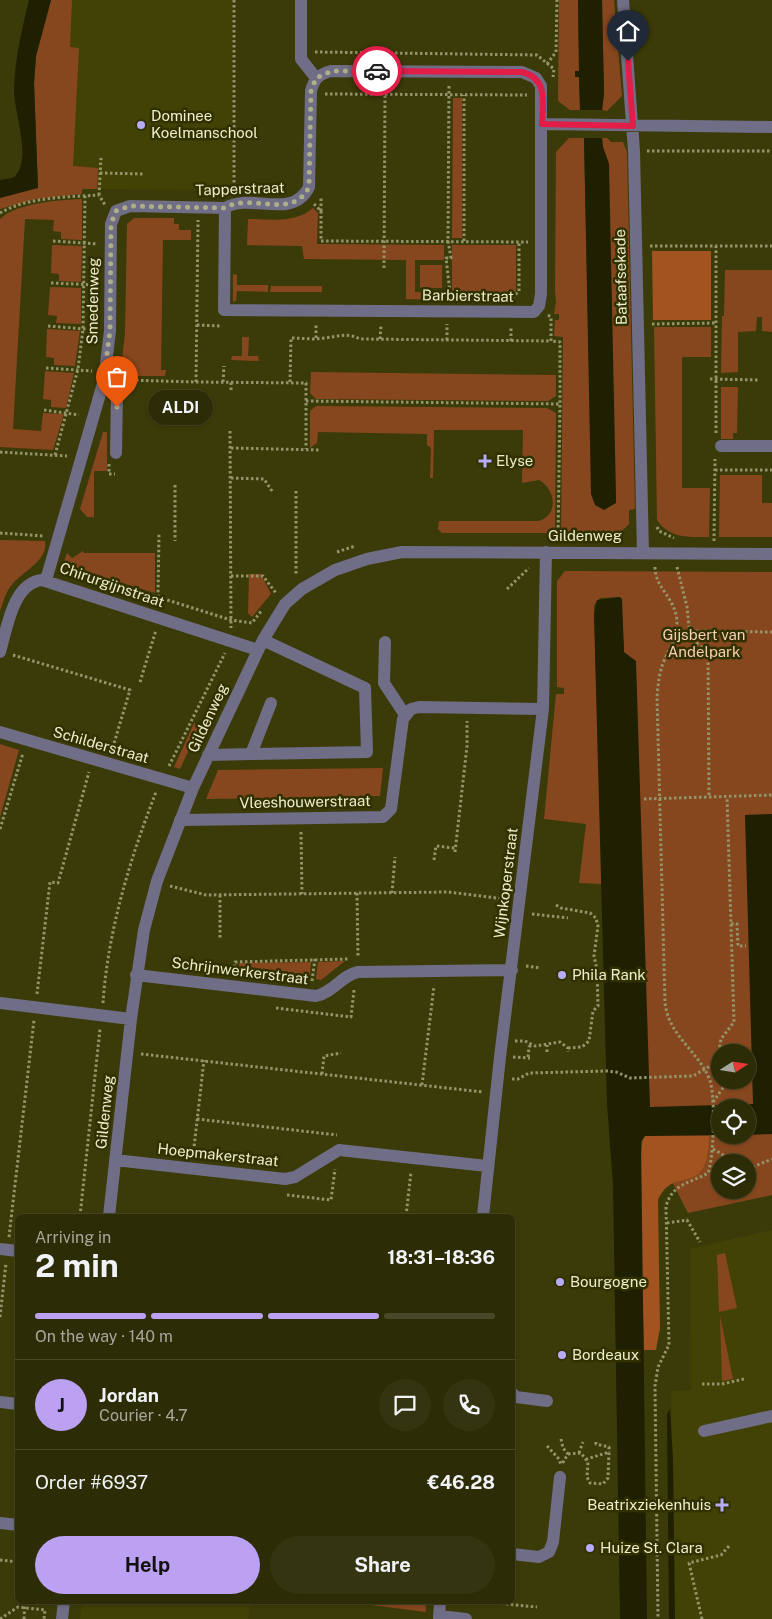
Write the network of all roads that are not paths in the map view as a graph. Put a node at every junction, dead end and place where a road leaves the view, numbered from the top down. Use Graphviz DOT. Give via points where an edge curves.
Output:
graph roads {
  1 [pos="301,0"];
  2 [pos="623,0"];
  3 [pos="316,78"];
  4 [pos="542,124"];
  5 [pos="633,126"];
  6 [pos="772,127"];
  7 [pos="229,206"];
  8 [pos="116,211"];
  9 [pos="104,379"];
  10 [pos="717,446"];
  11 [pos="772,446"];
  12 [pos="116,453"];
  13 [pos="552,552"];
  14 [pos="649,553"];
  15 [pos="772,554"];
  16 [pos="46,580"];
  17 [pos="385,642"];
  18 [pos="260,645"];
  19 [pos="0,652"];
  20 [pos="271,702"];
  21 [pos="543,709"];
  22 [pos="405,715"];
  23 [pos="0,732"];
  24 [pos="251,754"];
  25 [pos="208,755"];
  26 [pos="193,788"];
  27 [pos="180,820"];
  28 [pos="512,970"];
  29 [pos="136,975"];
  30 [pos="0,1003"];
  31 [pos="131,1019"];
  32 [pos="116,1160"];
  33 [pos="487,1166"];
  34 [pos="109,1214"];
  35 [pos="483,1214"];
  36 [pos="515,1396"];
  37 [pos="547,1401"];
  38 [pos="0,1402"];
  39 [pos="15,1404"];
  40 [pos="772,1416"];
  41 [pos="704,1431"];
  42 [pos="560,1477"];
  43 [pos="0,1523"];
  44 [pos="15,1525"];
  45 [pos="515,1554"];
  46 [pos="64,1604"];
  47 [pos="440,1604"];
  48 [pos="439,1618"];
  49 [pos="62,1619"];
  50 [pos="466,1619"];
  1 -- 3 [label="street" via="301,59"];
  2 -- 5 [label="street, Bataafsekade"];
  3 -- 4 [label="street" via="332,71 522,72 536,78 541,86"];
  3 -- 7 [label="street, Tapperstraat" via="311,91 310,179 305,195 287,205"];
  4 -- 5 [label="street"];
  4 -- 7 [label="street, Barbierstraat" via="541,294 537,310 529,313 224,310"];
  5 -- 6 [label="street"];
  5 -- 14 [label="street, Bataafsekade"];
  7 -- 8 [label="street, Tapperstraat" via="130,206"];
  8 -- 9 [label="street, Smedenweg" via="112,220 110,331"];
  9 -- 12 [label="street" via="117,391"];
  9 -- 16 [label="street, Smedenweg"];
  10 -- 11 [label="street"];
  13 -- 14 [label="street, Gildenweg"];
  13 -- 18 [label="street, Gildenweg" via="402,552 351,563 293,596"];
  13 -- 21 [label="street, Wijnkoperstraat"];
  14 -- 15 [label="street, Gildenweg"];
  16 -- 18 [label="street, Chirurgijnstraat" via="230,641"];
  16 -- 19 [label="street, Chirurgijnstraat" via="29,583 19,592"];
  17 -- 22 [label="street" via="384,683"];
  18 -- 24 [label="street, Chirurgijnstraat" via="365,688 367,752"];
  18 -- 25 [label="street, Gildenweg"];
  20 -- 24 [label="street"];
  21 -- 22 [label="street" via="419,708 411,709"];
  21 -- 28 [label="street, Wijnkoperstraat"];
  22 -- 27 [label="street, Vleeshouwerstraat" via="392,804 386,815 376,818"];
  23 -- 26 [label="street, Schilderstraat"];
  24 -- 25 [label="street"];
  25 -- 26 [label="street, Gildenweg"];
  26 -- 27 [label="street, Gildenweg"];
  27 -- 29 [label="street, Gildenweg" via="157,881"];
  28 -- 29 [label="street, Schrijnwerkerstraat" via="354,972 327,993 311,995"];
  28 -- 33 [label="street, Wijnkoperstraat"];
  29 -- 31 [label="street, Gildenweg"];
  30 -- 31 [label="street"];
  31 -- 32 [label="street, Gildenweg"];
  32 -- 33 [label="street, Hoepmakerstraat" via="285,1179 336,1150"];
  32 -- 34 [label="street, Gildenweg"];
  33 -- 35 [label="street, Wijnkoperstraat"];
  36 -- 37 [label="street"];
  38 -- 39 [label="street"];
  40 -- 41 [label="street"];
  42 -- 45 [label="street" via="549,1552 539,1556"];
  43 -- 44 [label="street"];
  46 -- 49 [label="street"];
  47 -- 48 [label="street"];
  48 -- 50 [label="street"];
}
